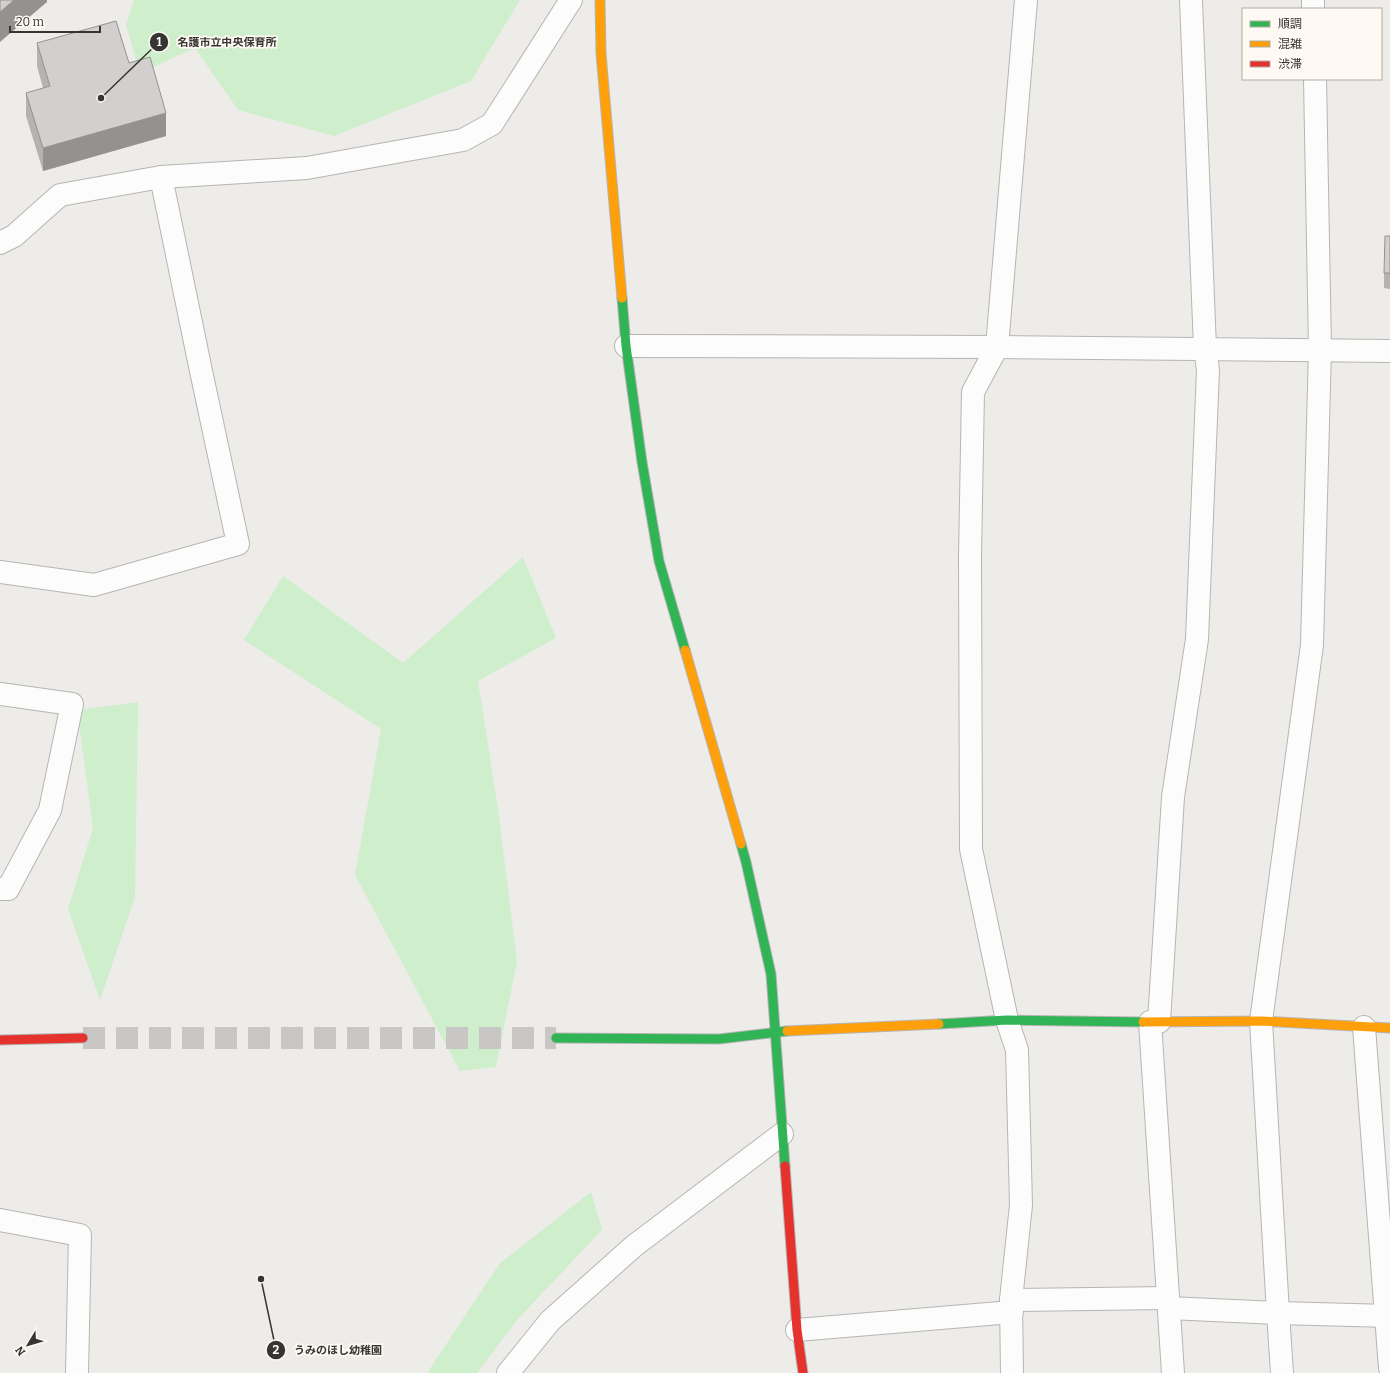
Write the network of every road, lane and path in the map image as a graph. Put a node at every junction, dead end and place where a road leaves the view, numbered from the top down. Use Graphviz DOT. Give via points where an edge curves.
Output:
graph roads {
  1 [pos="572,0"];
  2 [pos="600,0"];
  3 [pos="1026,0"];
  4 [pos="1191,0"];
  5 [pos="1315,80"];
  6 [pos="161,177"];
  7 [pos="0,244"];
  8 [pos="626,346"];
  9 [pos="997,347"];
  10 [pos="1205,348"];
  11 [pos="1320,350"];
  12 [pos="1390,351"];
  13 [pos="0,572"];
  14 [pos="0,694"];
  15 [pos="0,888"];
  16 [pos="1007,1020"];
  17 [pos="1261,1021"];
  18 [pos="1155,1022"];
  19 [pos="1364,1027"];
  20 [pos="1390,1028"];
  21 [pos="776,1032"];
  22 [pos="83,1038"];
  23 [pos="556,1038"];
  24 [pos="0,1040"];
  25 [pos="782,1134"];
  26 [pos="0,1220"];
  27 [pos="1169,1303"];
  28 [pos="1011,1306"];
  29 [pos="1278,1313"];
  30 [pos="1388,1316"];
  31 [pos="797,1330"];
  32 [pos="1390,1368"];
  33 [pos="77,1373"];
  34 [pos="508,1373"];
  35 [pos="803,1373"];
  36 [pos="1012,1373"];
  37 [pos="1173,1373"];
  38 [pos="1282,1373"];
  1 -- 6 [label="street" via="492,124 463,140 307,168"];
  2 -- 8 [label="street" via="601,54"];
  3 -- 9 [label="street"];
  4 -- 10 [label="street"];
  5 -- 11 [label="street"];
  6 -- 7 [label="street" via="60,195 14,236"];
  6 -- 13 [label="street" via="238,544 94,585"];
  8 -- 9 [label="street"];
  8 -- 21 [label="street" via="659,561 746,862 771,974"];
  9 -- 10 [label="street"];
  9 -- 16 [label="street" via="973,392 970,557 971,849"];
  10 -- 11 [label="street"];
  10 -- 18 [label="street" via="1208,370 1197,639 1173,797"];
  11 -- 12 [label="street"];
  11 -- 17 [label="street" via="1312,645"];
  14 -- 15 [label="street" via="72,704 50,810 8,889"];
  16 -- 18 [label="street"];
  16 -- 21 [label="street"];
  16 -- 28 [label="street" via="1017,1050 1021,1205"];
  17 -- 18 [label="street"];
  17 -- 19 [label="street"];
  17 -- 29 [label="street"];
  18 -- 27 [label="street"];
  19 -- 20 [label="street"];
  19 -- 30 [label="street"];
  21 -- 23 [label="street" via="719,1039"];
  21 -- 25 [label="street"];
  22 -- 24 [label="street"];
  25 -- 31 [label="street"];
  25 -- 34 [label="street" via="634,1246 550,1321"];
  26 -- 33 [label="street" via="80,1235"];
  27 -- 28 [label="street"];
  27 -- 29 [label="street"];
  27 -- 37 [label="street"];
  28 -- 31 [label="street"];
  28 -- 36 [label="street"];
  29 -- 30 [label="street"];
  29 -- 38 [label="street"];
  30 -- 32 [label="street"];
  31 -- 35 [label="street"];
}
